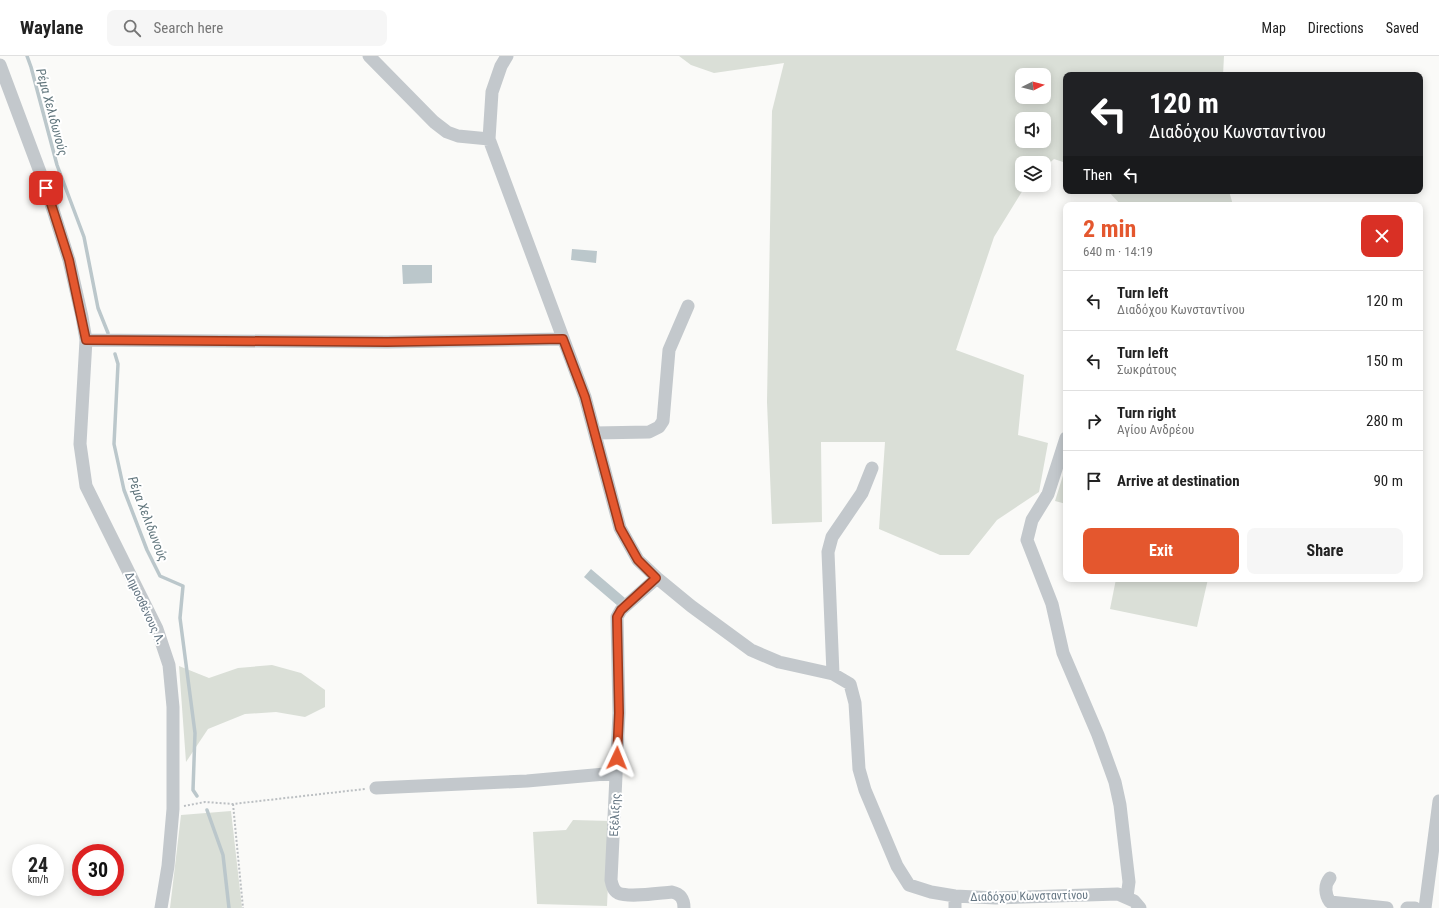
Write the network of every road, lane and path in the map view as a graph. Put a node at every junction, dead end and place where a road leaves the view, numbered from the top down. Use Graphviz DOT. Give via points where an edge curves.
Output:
graph roads {
  1 [pos="369,56"];
  2 [pos="507,56"];
  3 [pos="0,65"];
  4 [pos="489,139"];
  5 [pos="688,306"];
  6 [pos="563,339"];
  7 [pos="86,340"];
  8 [pos="595,433"];
  9 [pos="1063,447"];
  10 [pos="872,468"];
  11 [pos="656,578"];
  12 [pos="833,674"];
  13 [pos="616,773"];
  14 [pos="376,788"];
  15 [pos="1439,801"];
  16 [pos="233,804"];
  17 [pos="173,809"];
  18 [pos="1330,878"];
  19 [pos="1127,897"];
  20 [pos="955,902"];
  21 [pos="161,908"];
  22 [pos="243,908"];
  23 [pos="684,908"];
  24 [pos="1140,908"];
  25 [pos="1388,908"];
  26 [pos="1408,908"];
  27 [pos="1415,908"];
  28 [pos="1425,908"];
  1 -- 4 [label="street" via="447,132"];
  2 -- 4 [label="street" via="492,92"];
  3 -- 7 [label="street, Δημοσθένους Λ." via="46,188 69,260"];
  4 -- 6 [label="street, Διαδόχου Κωνσταντίνου"];
  5 -- 8 [label="street" via="669,350 662,421 659,427 649,432"];
  6 -- 7 [label="street" via="387,342"];
  6 -- 8 [label="street, Διαδόχου Κωνσταντίνου" via="585,397"];
  7 -- 17 [label="street, Δημοσθένους Λ." via="80,444 86,486 158,629 169,665 173,707"];
  8 -- 11 [label="street, Διαδόχου Κωνσταντίνου" via="620,528 638,560"];
  9 -- 19 [label="street" via="1048,494 1032,520 1027,540 1052,604 1064,653 1115,782 1129,882"];
  10 -- 12 [label="street" via="862,493 832,537 828,552"];
  11 -- 12 [label="street, Διαδόχου Κωνσταντίνου" via="751,650 779,662"];
  11 -- 13 [label="street, Εξέλιξης" via="621,610 617,617 619,713"];
  12 -- 20 [label="street, Διαδόχου Κωνσταντίνου" via="850,684 855,703 859,769 865,790 897,866 909,884"];
  13 -- 14 [label="street" via="528,781"];
  13 -- 23 [label="street, Εξέλιξης" via="612,887 625,895 679,893"];
  14 -- 16 [label="path"];
  15 -- 28 [label="street"];
  16 -- 17 [label="path" via="205,802"];
  16 -- 22 [label="path"];
  17 -- 21 [label="street, Δημοσθένους Λ."];
  18 -- 25 [label="street" via="1326,882 1326,897 1330,902"];
  19 -- 20 [label="street, Διαδόχου Κωνσταντίνου" via="1118,894"];
  19 -- 24 [label="street"];
  26 -- 27 [label="street"];
}
